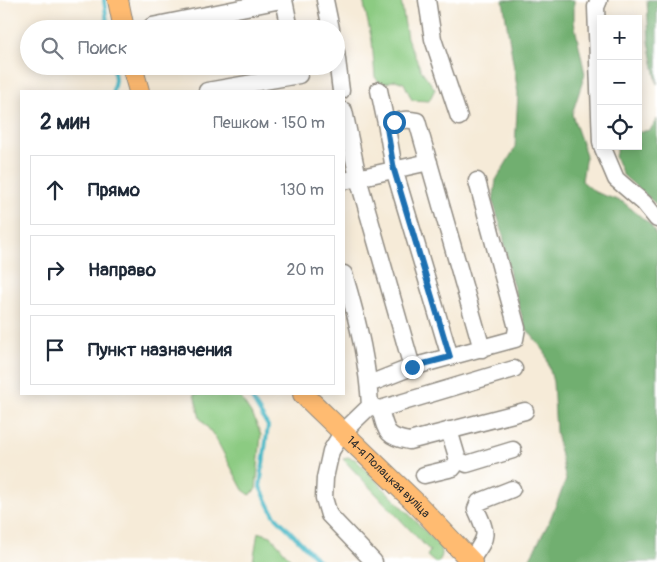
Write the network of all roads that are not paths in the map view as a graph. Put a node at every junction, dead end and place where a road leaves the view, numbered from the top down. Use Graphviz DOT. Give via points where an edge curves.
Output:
graph roads {
  1 [pos="118,0"];
  2 [pos="283,0"];
  3 [pos="326,0"];
  4 [pos="427,0"];
  5 [pos="599,0"];
  6 [pos="122,20"];
  7 [pos="182,20"];
  8 [pos="288,20"];
  9 [pos="329,20"];
  10 [pos="135,75"];
  11 [pos="339,75"];
  12 [pos="299,78"];
  13 [pos="139,90"];
  14 [pos="214,90"];
  15 [pos="341,90"];
  16 [pos="379,90"];
  17 [pos="600,105"];
  18 [pos="459,117"];
  19 [pos="345,121"];
  20 [pos="387,128"];
  21 [pos="604,150"];
  22 [pos="429,162"];
  23 [pos="394,170"];
  24 [pos="351,180"];
  25 [pos="477,181"];
  26 [pos="657,219"];
  27 [pos="345,284"];
  28 [pos="351,328"];
  29 [pos="482,349"];
  30 [pos="450,357"];
  31 [pos="412,367"];
  32 [pos="514,369"];
  33 [pos="369,384"];
  34 [pos="304,395"];
  35 [pos="375,408"];
  36 [pos="525,411"];
  37 [pos="450,430"];
  38 [pos="342,433"];
  39 [pos="512,450"];
  40 [pos="458,460"];
  41 [pos="424,475"];
  42 [pos="512,489"];
  43 [pos="465,559"];
  44 [pos="374,562"];
  1 -- 6 [label="main road"];
  2 -- 7 [label="street"];
  2 -- 8 [label="street"];
  3 -- 9 [label="street"];
  4 -- 18 [label="street" via="433,39"];
  5 -- 17 [label="street" via="596,7"];
  10 -- 13 [label="main road"];
  11 -- 15 [label="street"];
  12 -- 14 [label="street"];
  16 -- 20 [label="street"];
  19 -- 24 [label="street"];
  20 -- 22 [label="street" via="394,122 417,121"];
  20 -- 23 [label="street"];
  21 -- 26 [label="street" via="616,179"];
  22 -- 23 [label="street"];
  22 -- 29 [label="street"];
  23 -- 24 [label="street"];
  23 -- 30 [label="street"];
  24 -- 31 [label="street"];
  25 -- 29 [label="street" via="517,328 515,339"];
  27 -- 28 [label="street"];
  28 -- 33 [label="street"];
  29 -- 30 [label="street"];
  30 -- 31 [label="street"];
  31 -- 33 [label="street"];
  32 -- 35 [label="street"];
  33 -- 35 [label="street"];
  34 -- 38 [label="main road, 14-я Полацкая вуліца"];
  35 -- 37 [label="street" via="386,430 396,438 408,441"];
  35 -- 38 [label="street"];
  36 -- 37 [label="street"];
  37 -- 40 [label="street"];
  38 -- 43 [label="main road, 14-я Полацкая вуліца" via="416,503"];
  38 -- 44 [label="street" via="331,451 324,498 329,515"];
  39 -- 40 [label="street" via="467,464"];
  40 -- 41 [label="street" via="453,468"];
  42 -- 43 [label="street" via="479,502 476,509 486,530 484,540"];
}
